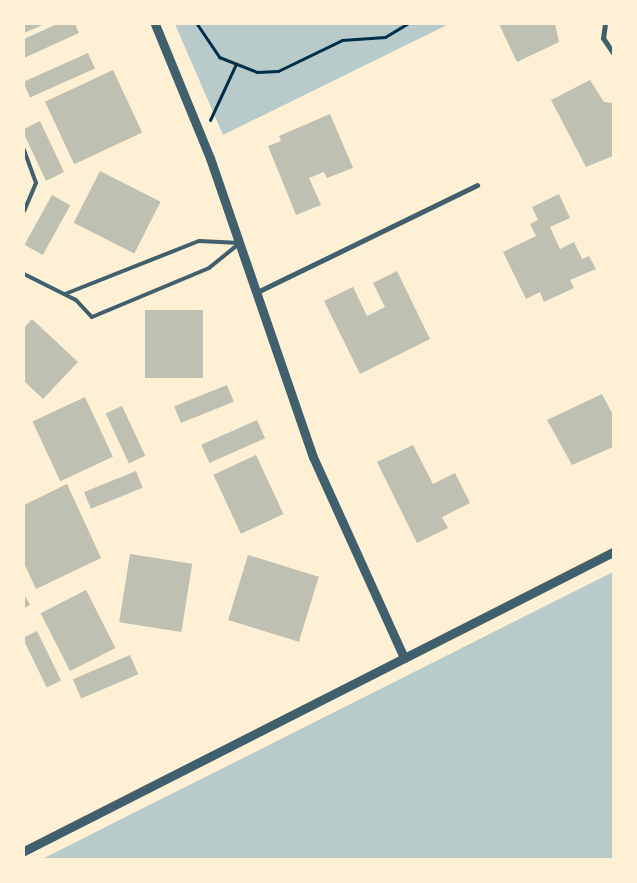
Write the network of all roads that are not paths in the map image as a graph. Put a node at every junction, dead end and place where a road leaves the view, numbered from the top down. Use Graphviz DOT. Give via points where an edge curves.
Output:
graph roads {
  1 [pos="155,24"];
  2 [pos="605,24"];
  3 [pos="613,53"];
  4 [pos="24,150"];
  5 [pos="478,185"];
  6 [pos="24,211"];
  7 [pos="240,243"];
  8 [pos="24,274"];
  9 [pos="65,294"];
  10 [pos="253,294"];
  11 [pos="613,552"];
  12 [pos="404,658"];
  13 [pos="24,851"];
  1 -- 7 [label="street" via="202,138"];
  2 -- 3 [label="street" via="603,38"];
  4 -- 6 [label="lane" via="36,183"];
  5 -- 10 [label="street"];
  7 -- 9 [label="lane" via="199,241"];
  7 -- 9 [label="lane" via="209,268 92,317"];
  7 -- 10 [label="street"];
  8 -- 9 [label="lane"];
  10 -- 12 [label="street" via="313,457"];
  11 -- 12 [label="street"];
  12 -- 13 [label="street"];
}
